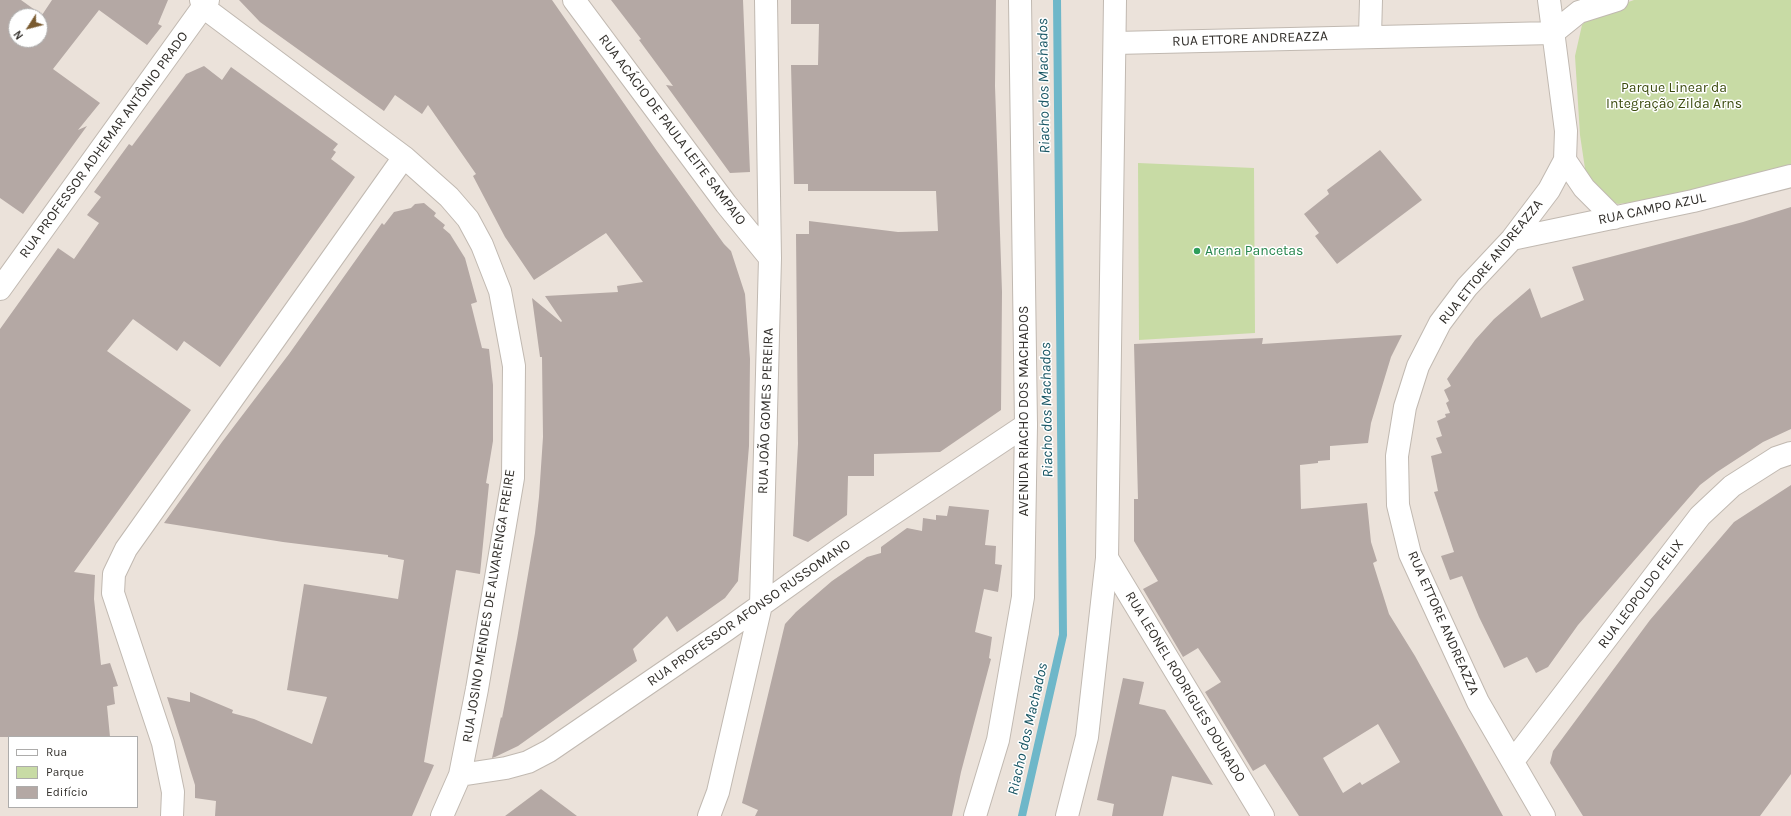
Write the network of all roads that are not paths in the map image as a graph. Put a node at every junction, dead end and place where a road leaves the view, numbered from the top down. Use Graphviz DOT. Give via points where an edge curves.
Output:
graph roads {
  1 [pos="574,0"];
  2 [pos="766,0"];
  3 [pos="1020,0"];
  4 [pos="1115,0"];
  5 [pos="1370,0"];
  6 [pos="1550,0"];
  7 [pos="1617,0"];
  8 [pos="204,2"];
  9 [pos="1579,12"];
  10 [pos="1553,33"];
  11 [pos="1370,36"];
  12 [pos="1115,43"];
  13 [pos="404,157"];
  14 [pos="1565,160"];
  15 [pos="1791,176"];
  16 [pos="1614,218"];
  17 [pos="1512,239"];
  18 [pos="770,258"];
  19 [pos="0,289"];
  20 [pos="1026,425"];
  21 [pos="1791,453"];
  22 [pos="1107,558"];
  23 [pos="761,605"];
  24 [pos="1513,761"];
  25 [pos="460,775"];
  26 [pos="172,816"];
  27 [pos="442,816"];
  28 [pos="709,816"];
  29 [pos="975,816"];
  30 [pos="1067,816"];
  31 [pos="1263,816"];
  32 [pos="1544,816"];
  1 -- 18 [label="street, RUA ACÁCIO DE PAULA LEITE SAMPAIO" via="726,204"];
  2 -- 18 [label="street, RUA JOÃO GOMES PEREIRA"];
  3 -- 20 [label="street, AVENIDA RIACHO DOS MACHADOS"];
  4 -- 12 [label="street"];
  5 -- 11 [label="street"];
  6 -- 9 [label="street, RUA ETTORE ANDREAZZA"];
  6 -- 10 [label="street, RUA ETTORE ANDREAZZA"];
  7 -- 9 [label="street"];
  8 -- 13 [label="street, RUA JOSINO MENDES DE ALVARENGA FREIRE"];
  8 -- 19 [label="street, RUA PROFESSOR ADHEMAR ANTÔNIO PRADO"];
  9 -- 10 [label="street"];
  10 -- 11 [label="street, RUA ETTORE ANDREAZZA"];
  10 -- 14 [label="street, RUA ETTORE ANDREAZZA" via="1566,131"];
  11 -- 12 [label="street, RUA ETTORE ANDREAZZA"];
  12 -- 22 [label="street"];
  13 -- 25 [label="street, RUA JOSINO MENDES DE ALVARENGA FREIRE" via="449,197 468,219 482,245 500,291 514,366 512,478 478,689"];
  13 -- 26 [label="street" via="126,549 114,574 113,593 163,743 173,792"];
  14 -- 16 [label="street" via="1584,188"];
  14 -- 17 [label="street, RUA ETTORE ANDREAZZA" via="1549,190"];
  15 -- 16 [label="street, RUA CAMPO AZUL"];
  16 -- 17 [label="street, RUA CAMPO AZUL"];
  17 -- 24 [label="street, RUA ETTORE ANDREAZZA" via="1467,287 1440,323 1418,366 1405,407 1397,456 1398,505 1410,554 1478,702"];
  18 -- 23 [label="street, RUA JOÃO GOMES PEREIRA"];
  20 -- 23 [label="street, RUA PROFESSOR AFONSO RUSSOMANO" via="847,544"];
  20 -- 29 [label="street, AVENIDA RIACHO DOS MACHADOS" via="1023,597 998,740"];
  21 -- 24 [label="street, RUA LEOPOLDO FELIX" via="1776,458 1732,486 1700,516"];
  22 -- 30 [label="street" via="1087,737"];
  22 -- 31 [label="street, RUA LEONEL RODRIGUES DOURADO"];
  23 -- 25 [label="street, RUA PROFESSOR AFONSO RUSSOMANO" via="549,751 528,762 506,768"];
  23 -- 28 [label="street, RUA JOÃO GOMES PEREIRA" via="718,792"];
  24 -- 32 [label="street, RUA ETTORE ANDREAZZA"];
  25 -- 27 [label="street, RUA JOSINO MENDES DE ALVARENGA FREIRE"];
}
